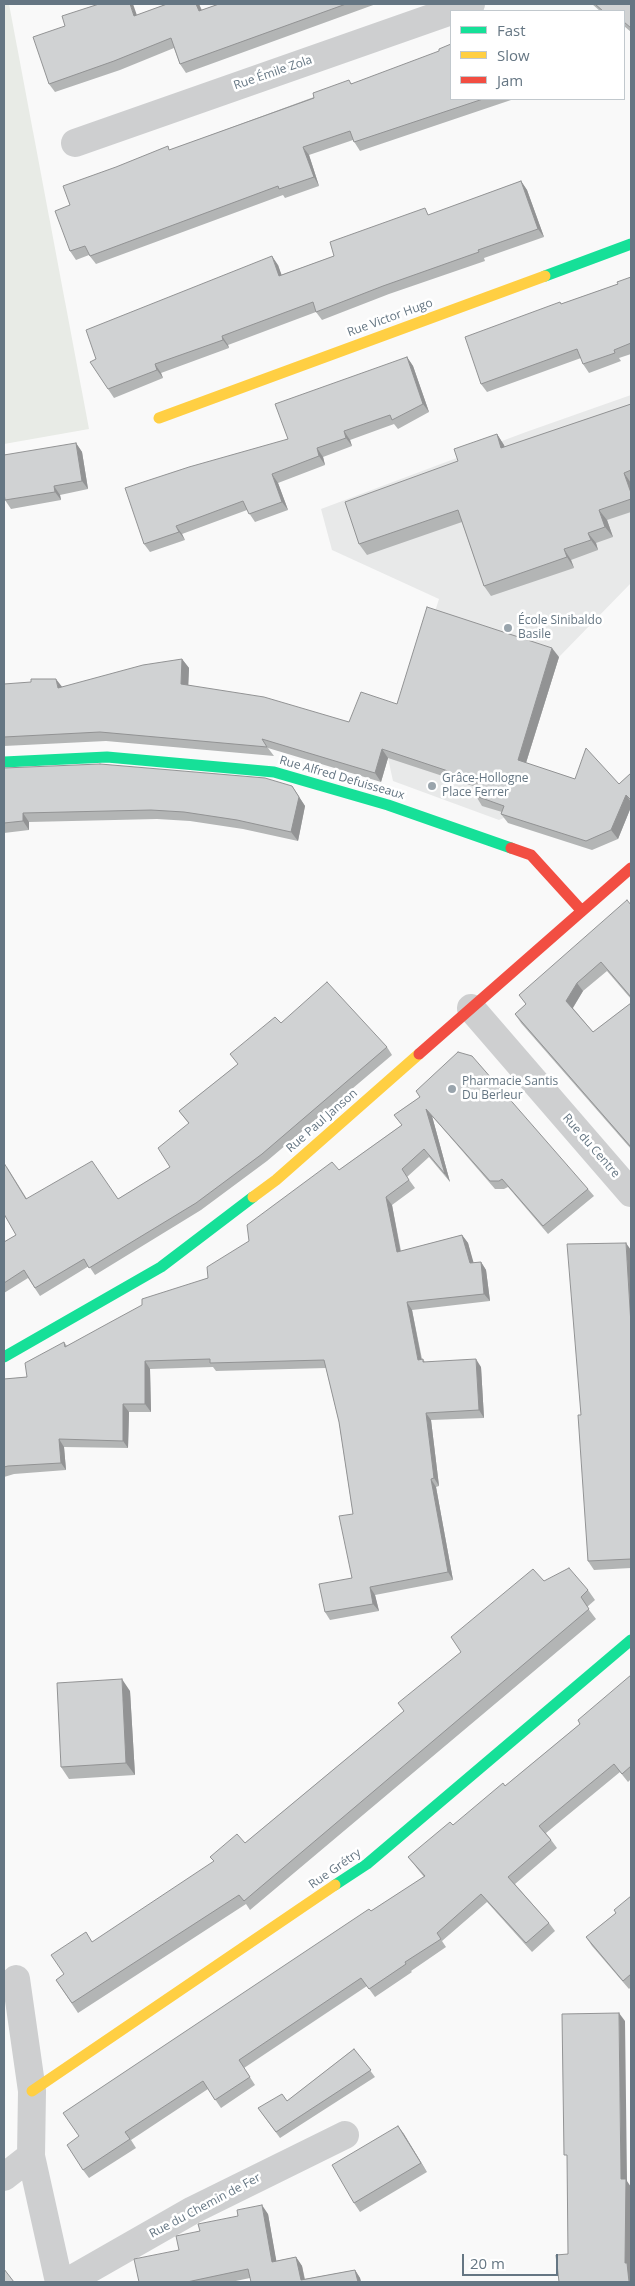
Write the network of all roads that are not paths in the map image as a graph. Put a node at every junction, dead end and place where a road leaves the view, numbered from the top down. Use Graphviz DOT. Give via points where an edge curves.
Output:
graph roads {
  1 [pos="471,4"];
  2 [pos="454,10"];
  3 [pos="450,11"];
  4 [pos="76,143"];
  5 [pos="631,244"];
  6 [pos="159,418"];
  7 [pos="4,762"];
  8 [pos="631,868"];
  9 [pos="581,910"];
  10 [pos="471,1008"];
  11 [pos="631,1193"];
  12 [pos="4,1357"];
  13 [pos="631,1640"];
  14 [pos="16,1979"];
  15 [pos="32,2091"];
  16 [pos="345,2135"];
  17 [pos="31,2156"];
  18 [pos="4,2177"];
  19 [pos="59,2282"];
  20 [pos="67,2282"];
  1 -- 2 [label="street, Rue Émile Zola"];
  3 -- 4 [label="street, Rue Émile Zola"];
  5 -- 6 [label="street, Rue Victor Hugo"];
  7 -- 9 [label="street, Rue Alfred Defuisseaux" via="107,757 274,772 388,805 532,855"];
  8 -- 9 [label="street, Rue Paul Janson"];
  9 -- 10 [label="street, Rue Paul Janson"];
  10 -- 11 [label="street, Rue du Centre"];
  10 -- 12 [label="street, Rue Paul Janson" via="276,1180 161,1267"];
  13 -- 15 [label="street, Rue Grétry" via="367,1864"];
  14 -- 15 [label="street"];
  15 -- 17 [label="street"];
  16 -- 20 [label="street, Rue du Chemin de Fer" via="192,2210"];
  17 -- 18 [label="street"];
  17 -- 19 [label="street"];
}
